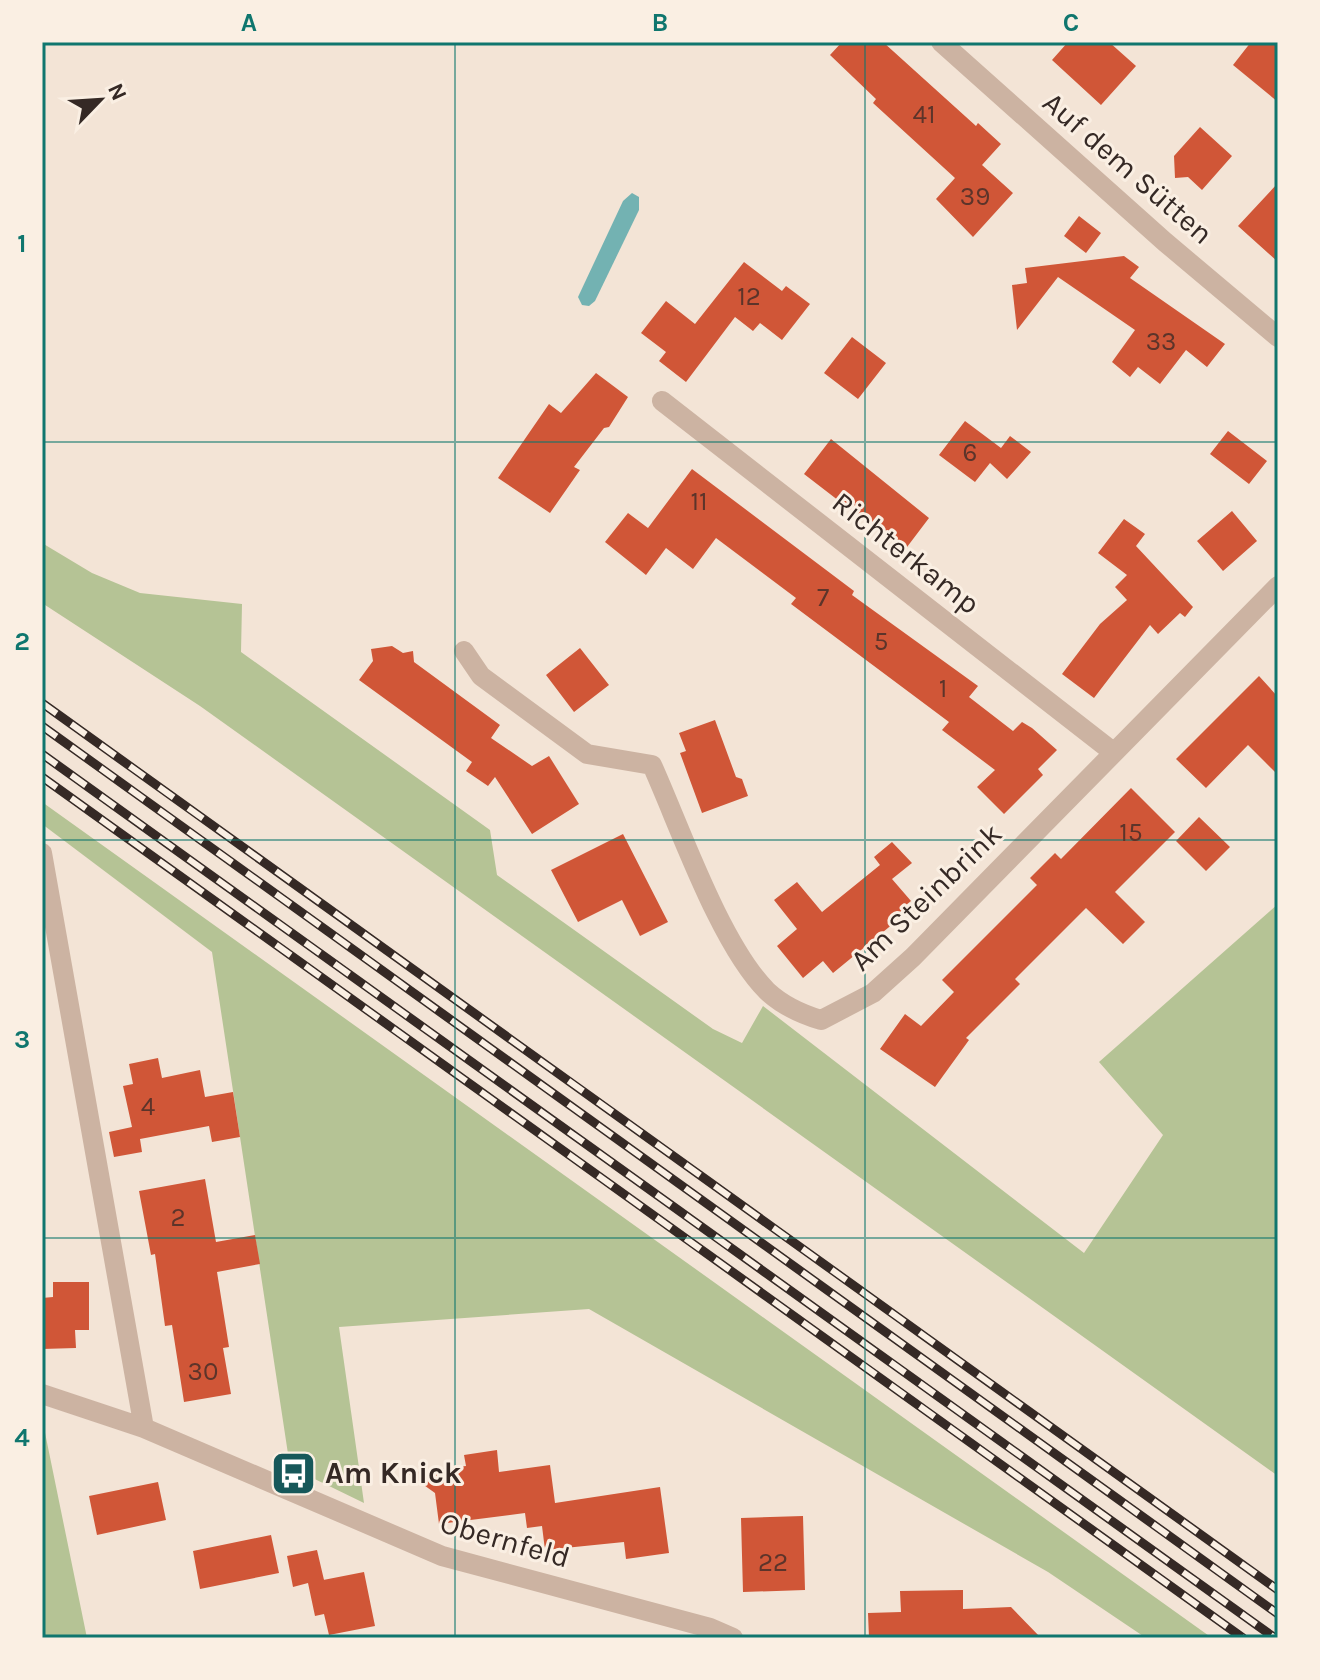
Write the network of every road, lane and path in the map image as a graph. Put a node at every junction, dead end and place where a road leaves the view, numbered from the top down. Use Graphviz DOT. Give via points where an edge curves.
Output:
graph roads {
  1 [pos="941,42"];
  2 [pos="1278,337"];
  3 [pos="662,401"];
  4 [pos="1278,586"];
  5 [pos="464,651"];
  6 [pos="1113,752"];
  7 [pos="42,853"];
  8 [pos="42,1394"];
  9 [pos="144,1428"];
  10 [pos="733,1638"];
  1 -- 2 [label="street, Auf dem Sütten"];
  3 -- 6 [label="street, Richterkamp"];
  4 -- 6 [label="street, Am Steinbrink"];
  5 -- 6 [label="street, Am Steinbrink" via="481,676 587,754 652,765 732,943 767,990 797,1013 821,1020 883,984"];
  7 -- 9 [label="street"];
  8 -- 9 [label="street, Obernfeld"];
  9 -- 10 [label="street, Obernfeld" via="442,1556"];
}
